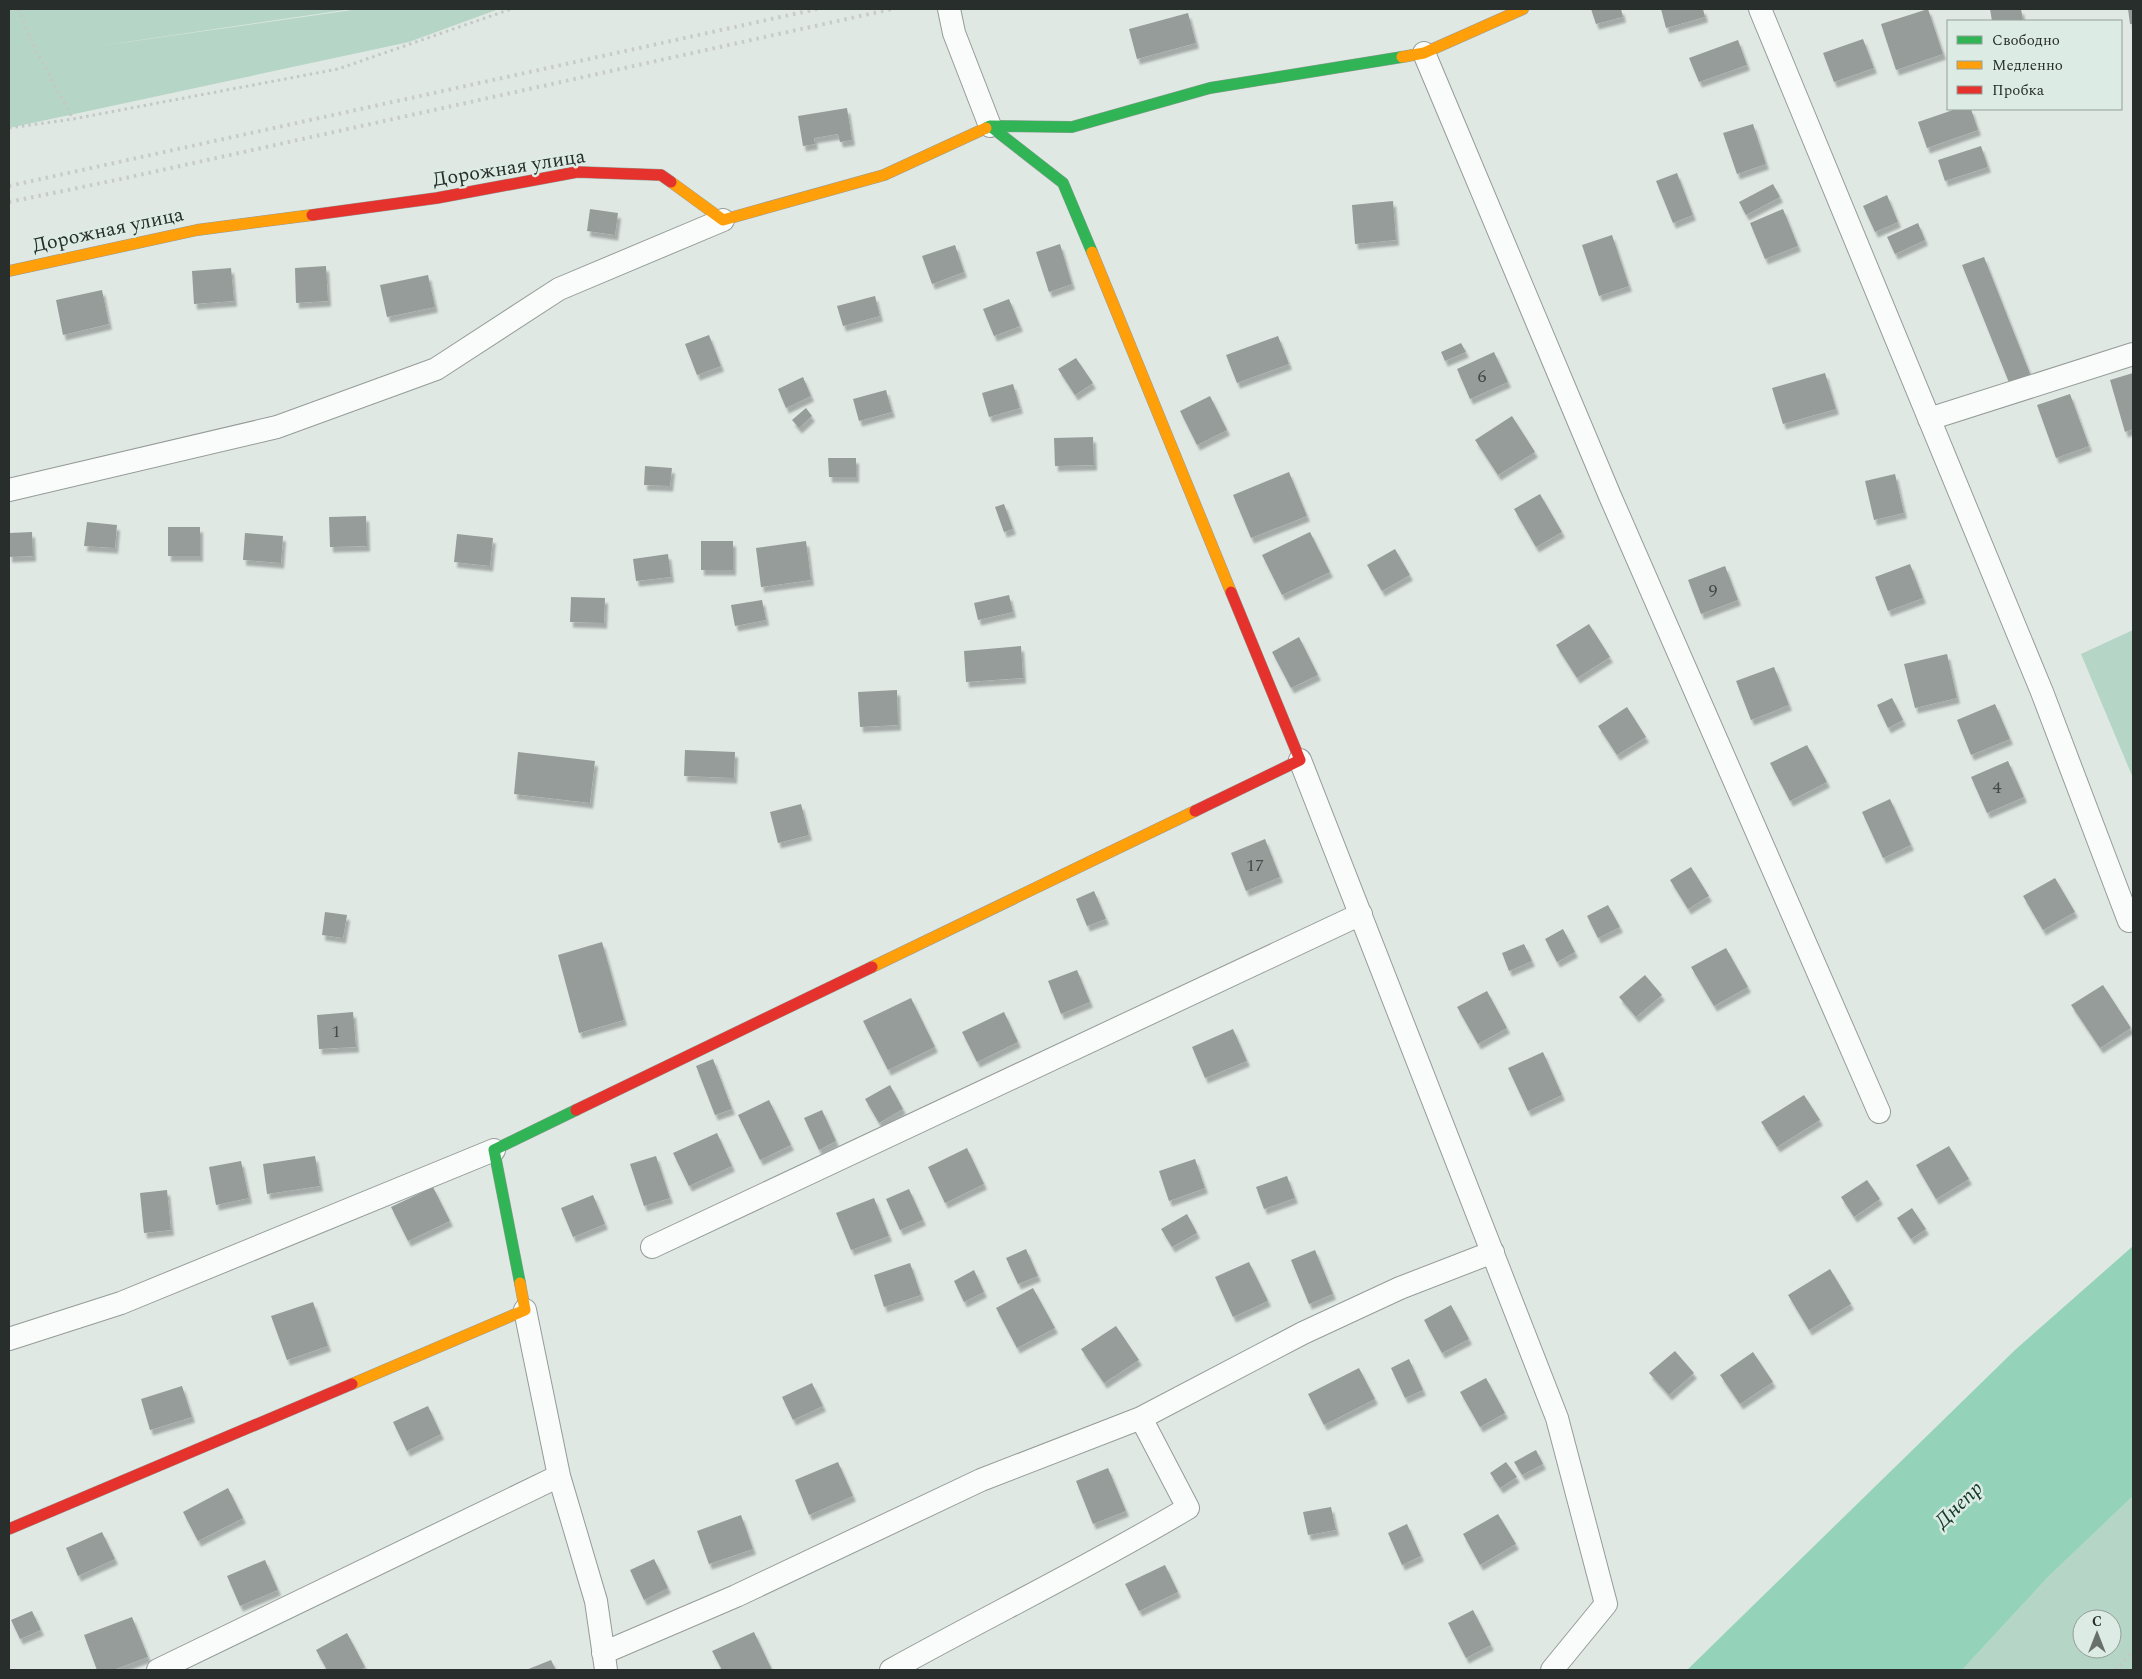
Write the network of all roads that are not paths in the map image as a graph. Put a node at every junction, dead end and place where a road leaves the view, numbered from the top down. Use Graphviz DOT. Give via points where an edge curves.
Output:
graph roads {
  1 [pos="949,9"];
  2 [pos="1523,9"];
  3 [pos="1760,9"];
  4 [pos="1424,53"];
  5 [pos="990,126"];
  6 [pos="723,220"];
  7 [pos="9,271"];
  8 [pos="2133,354"];
  9 [pos="1930,419"];
  10 [pos="9,490"];
  11 [pos="1300,760"];
  12 [pos="1361,914"];
  13 [pos="2129,921"];
  14 [pos="1879,1112"];
  15 [pos="494,1150"];
  16 [pos="652,1247"];
  17 [pos="1493,1252"];
  18 [pos="526,1310"];
  19 [pos="9,1339"];
  20 [pos="1141,1418"];
  21 [pos="559,1476"];
  22 [pos="9,1529"];
  23 [pos="604,1661"];
  24 [pos="158,1670"];
  25 [pos="891,1670"];
  26 [pos="1552,1670"];
  1 -- 5 [label="street" via="954,33"];
  2 -- 4 [label="street"];
  3 -- 9 [label="street"];
  4 -- 5 [label="street" via="1210,88 1072,128"];
  4 -- 14 [label="street" via="1610,496"];
  5 -- 6 [label="street" via="884,175"];
  5 -- 11 [label="street" via="1063,183"];
  6 -- 7 [label="street, Дорожная улица" via="661,175 577,172 437,198 197,230"];
  6 -- 10 [label="street" via="559,289 436,369 277,427"];
  8 -- 9 [label="street"];
  9 -- 13 [label="street" via="2042,692"];
  11 -- 12 [label="street"];
  11 -- 15 [label="street"];
  12 -- 16 [label="street"];
  12 -- 17 [label="street"];
  15 -- 18 [label="street"];
  15 -- 19 [label="street" via="121,1303"];
  17 -- 20 [label="street" via="1400,1288 1303,1333"];
  17 -- 26 [label="street" via="1557,1418 1606,1604"];
  18 -- 21 [label="street"];
  18 -- 22 [label="street"];
  20 -- 23 [label="street" via="981,1480"];
  20 -- 25 [label="street" via="1188,1508"];
  21 -- 23 [label="street" via="596,1601"];
  21 -- 24 [label="street"];
}
